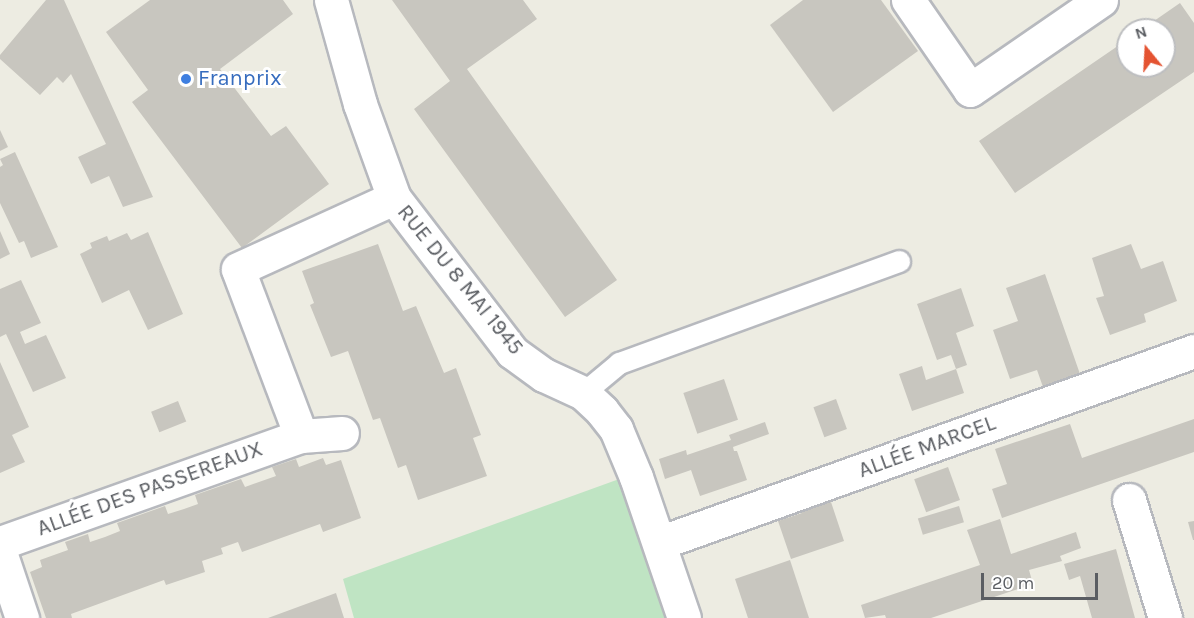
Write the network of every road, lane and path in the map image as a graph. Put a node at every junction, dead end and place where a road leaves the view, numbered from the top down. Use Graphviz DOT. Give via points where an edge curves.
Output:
graph roads {
  1 [pos="331,0"];
  2 [pos="908,0"];
  3 [pos="1101,0"];
  4 [pos="394,198"];
  5 [pos="899,261"];
  6 [pos="1194,351"];
  7 [pos="583,393"];
  8 [pos="342,433"];
  9 [pos="301,436"];
  10 [pos="1129,500"];
  11 [pos="0,543"];
  12 [pos="659,543"];
  13 [pos="0,552"];
  14 [pos="22,618"];
  15 [pos="684,618"];
  16 [pos="1165,618"];
  1 -- 4 [label="street, RUE DU 8 MAI 1945" via="360,104"];
  2 -- 3 [label="street" via="970,90"];
  4 -- 7 [label="street, RUE DU 8 MAI 1945" via="512,352 544,375"];
  4 -- 9 [label="street" via="238,269"];
  5 -- 7 [label="lane" via="619,363"];
  6 -- 12 [label="street, ALLÉE MARCEL"];
  7 -- 12 [label="street, RUE DU 8 MAI 1945" via="616,429"];
  8 -- 9 [label="street, ALLÉE DES PASSEREAUX"];
  9 -- 11 [label="street, ALLÉE DES PASSEREAUX"];
  10 -- 16 [label="street"];
  12 -- 15 [label="street, RUE DU 8 MAI 1945"];
  13 -- 14 [label="street"];
}
